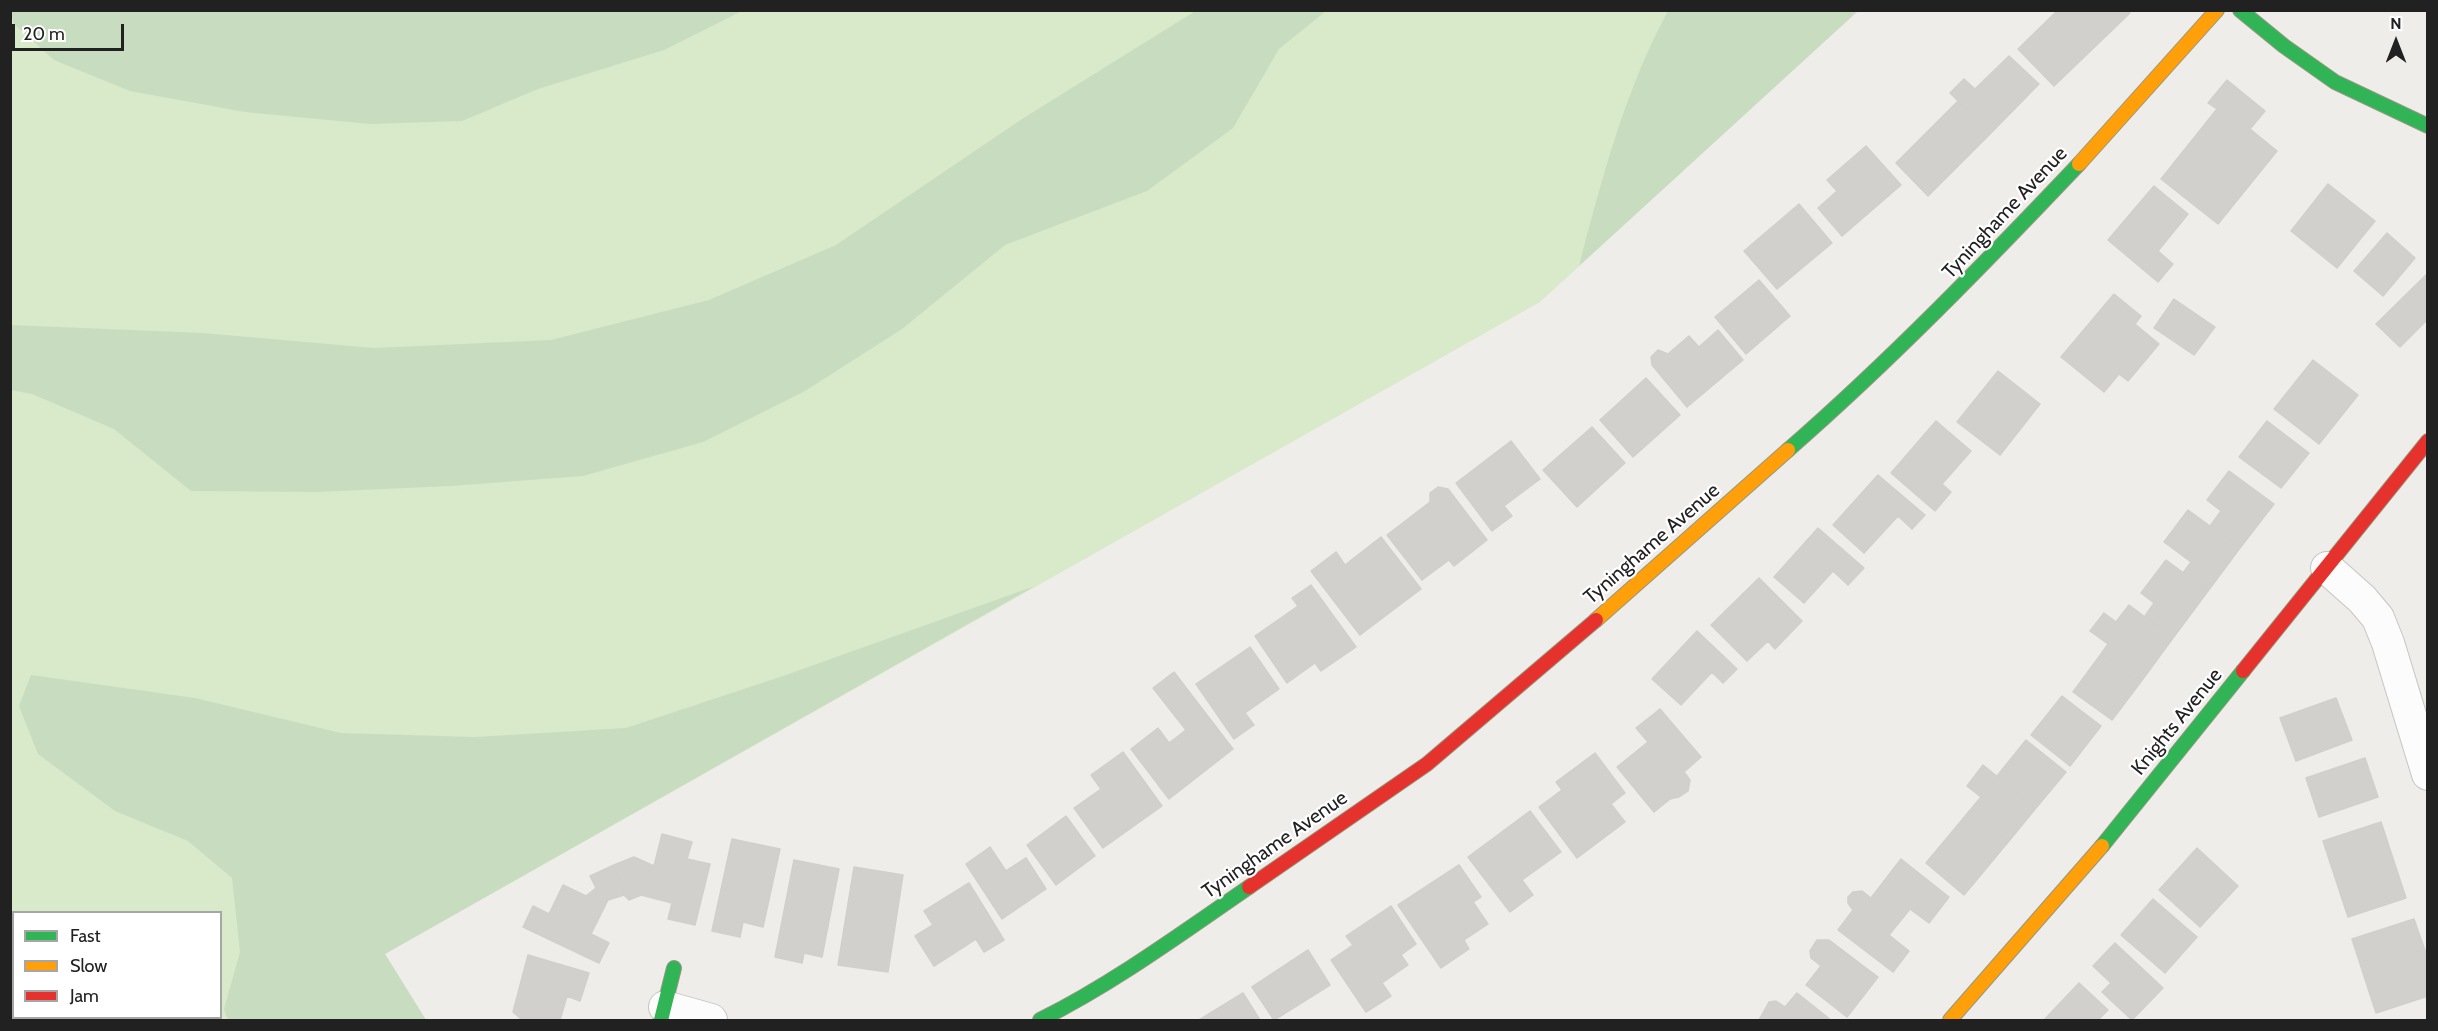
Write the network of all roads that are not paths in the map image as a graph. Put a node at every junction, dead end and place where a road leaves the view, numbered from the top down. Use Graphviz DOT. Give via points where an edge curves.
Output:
graph roads {
  1 [pos="2217,10"];
  2 [pos="2240,10"];
  3 [pos="2427,126"];
  4 [pos="2427,441"];
  5 [pos="2327,568"];
  6 [pos="2427,774"];
  7 [pos="674,968"];
  8 [pos="663,1014"];
  9 [pos="711,1020"];
  10 [pos="1040,1020"];
  11 [pos="1950,1020"];
  1 -- 10 [label="street, Tyninghame Avenue" via="2119,121 1858,389 1606,611 1427,764 1179,935"];
  2 -- 3 [label="street" via="2335,82"];
  4 -- 5 [label="street, Knights Avenue"];
  5 -- 6 [label="street" via="2378,618"];
  5 -- 11 [label="street, Knights Avenue" via="2093,857"];
  7 -- 8 [label="street"];
  8 -- 9 [label="street"];
}
